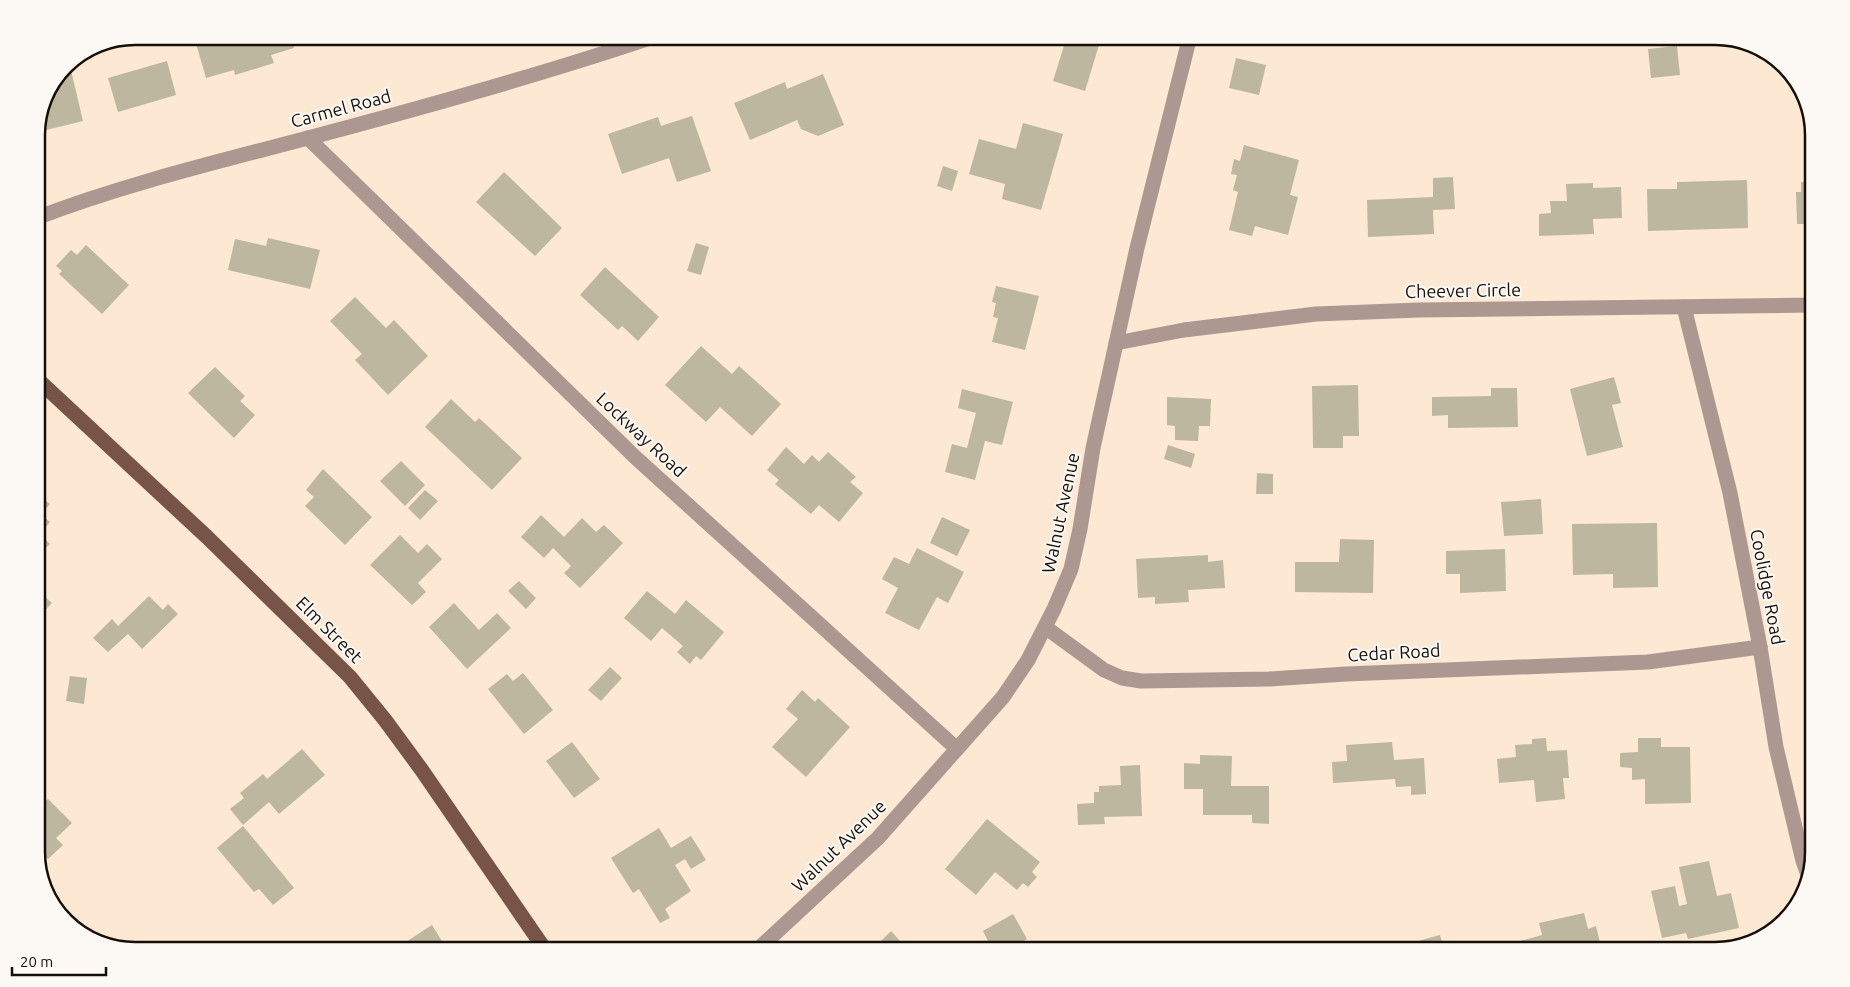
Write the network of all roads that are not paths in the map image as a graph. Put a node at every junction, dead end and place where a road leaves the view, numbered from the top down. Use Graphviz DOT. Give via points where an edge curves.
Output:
graph roads {
  1 [pos="628,45"];
  2 [pos="1188,45"];
  3 [pos="308,138"];
  4 [pos="45,215"];
  5 [pos="1805,305"];
  6 [pos="1684,307"];
  7 [pos="1116,343"];
  8 [pos="45,386"];
  9 [pos="1045,627"];
  10 [pos="1760,646"];
  11 [pos="957,749"];
  12 [pos="1804,864"];
  13 [pos="540,942"];
  14 [pos="766,942"];
  1 -- 3 [label="street, Carmel Road" via="536,75"];
  2 -- 7 [label="street, Walnut Avenue"];
  3 -- 4 [label="street, Carmel Road" via="181,171"];
  3 -- 11 [label="street, Lockway Road" via="635,457"];
  5 -- 6 [label="street, Cheever Circle"];
  6 -- 7 [label="street, Cheever Circle" via="1316,314 1184,330"];
  6 -- 10 [label="street, Coolidge Road" via="1730,493"];
  7 -- 9 [label="street, Walnut Avenue" via="1071,569"];
  8 -- 13 [label="main road, Elm Street" via="207,537 350,677 421,769"];
  9 -- 10 [label="street, Cedar Road" via="1104,670 1122,678 1141,681 1269,679 1648,662"];
  9 -- 11 [label="street, Walnut Avenue" via="1028,660 1003,696"];
  10 -- 12 [label="street, Coolidge Road" via="1776,747"];
  11 -- 14 [label="street, Walnut Avenue" via="878,838"];
}
